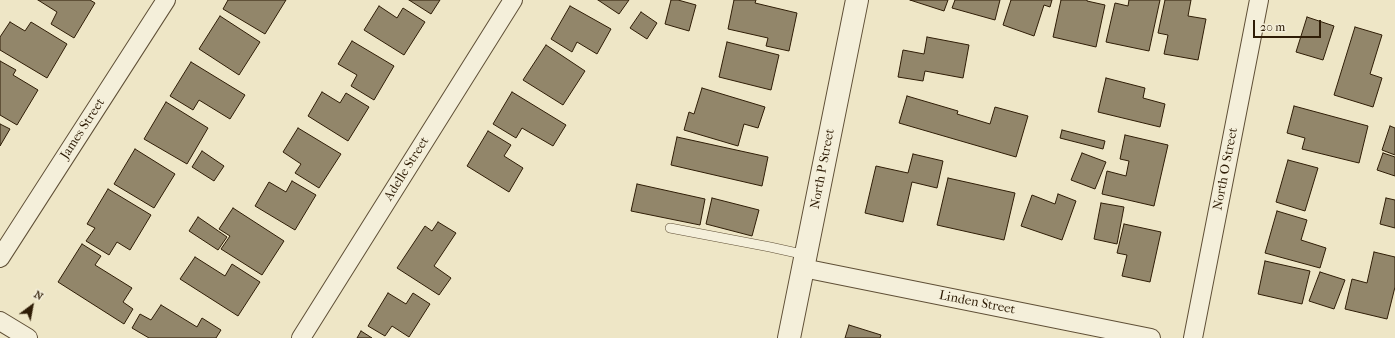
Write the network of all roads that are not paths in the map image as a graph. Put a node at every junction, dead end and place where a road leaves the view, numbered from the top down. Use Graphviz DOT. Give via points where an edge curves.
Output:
graph roads {
  1 [pos="166,0"];
  2 [pos="513,0"];
  3 [pos="857,0"];
  4 [pos="1259,0"];
  5 [pos="670,228"];
  6 [pos="0,258"];
  7 [pos="804,262"];
  8 [pos="0,321"];
  9 [pos="28,338"];
  10 [pos="301,338"];
  11 [pos="789,338"];
  12 [pos="1151,338"];
  13 [pos="1193,338"];
  1 -- 6 [label="street, James Street"];
  2 -- 10 [label="street, Adelle Street"];
  3 -- 7 [label="street, North P Street"];
  4 -- 13 [label="street, North O Street"];
  5 -- 7 [label="lane" via="770,247"];
  7 -- 11 [label="street, North P Street"];
  7 -- 12 [label="street, Linden Street"];
  8 -- 9 [label="street"];
}
